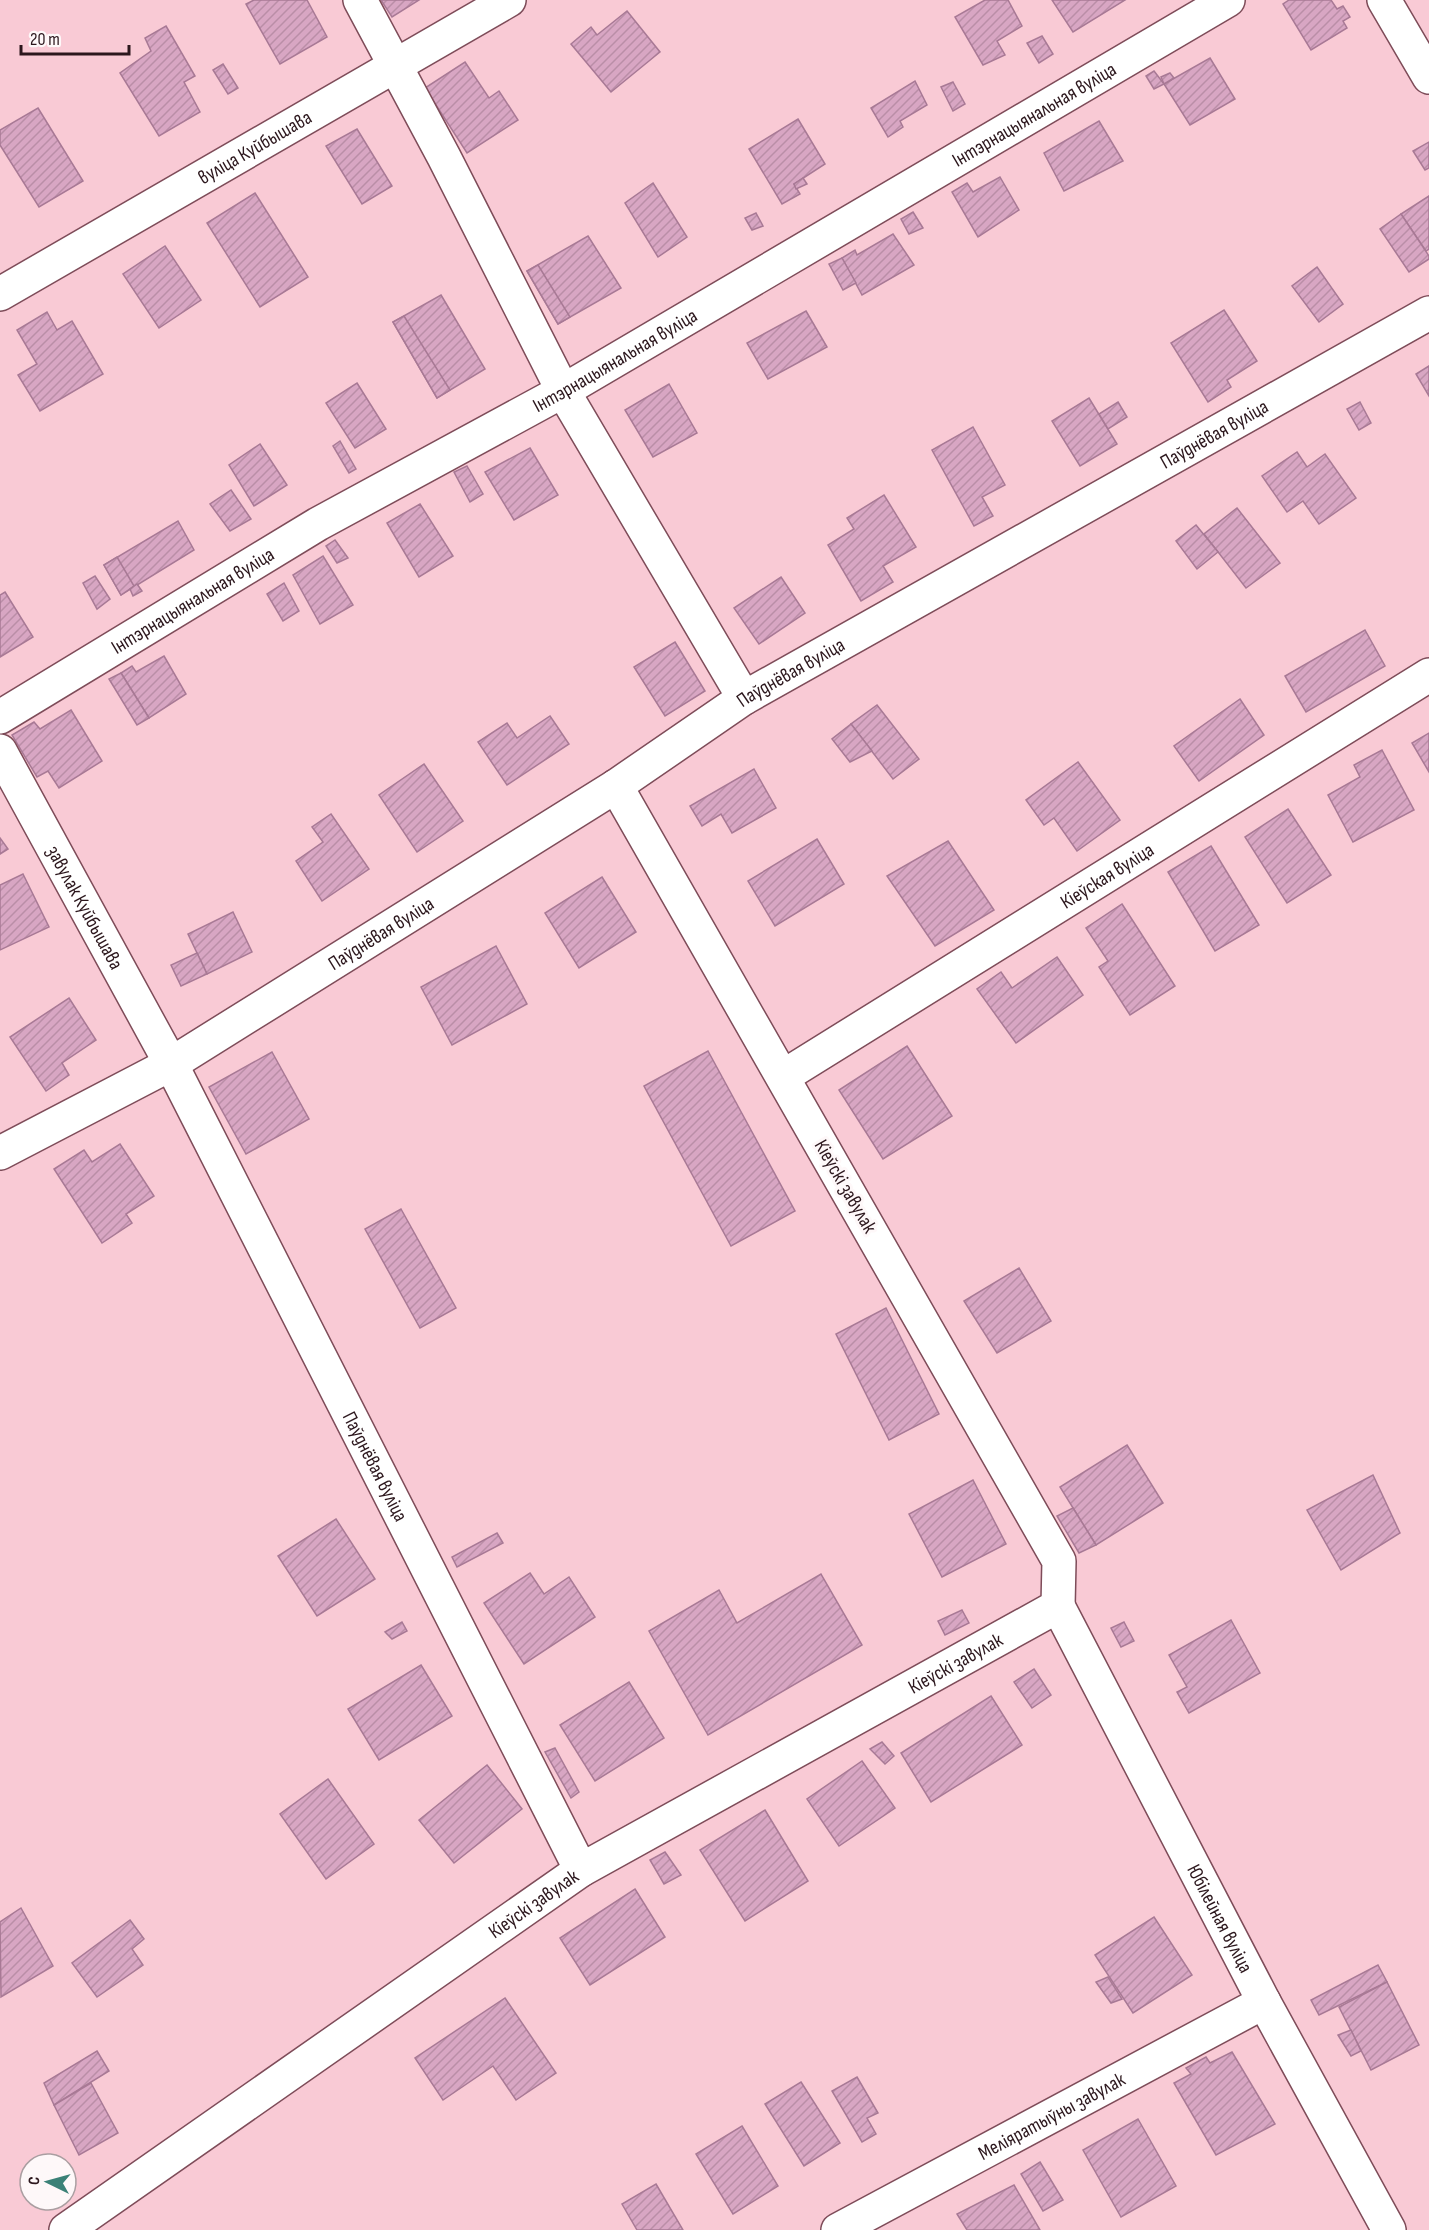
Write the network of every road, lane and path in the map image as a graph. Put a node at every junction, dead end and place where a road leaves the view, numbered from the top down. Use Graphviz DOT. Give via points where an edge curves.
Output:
graph roads {
  1 [pos="360,0"];
  2 [pos="509,0"];
  3 [pos="1228,0"];
  4 [pos="1384,0"];
  5 [pos="395,67"];
  6 [pos="1429,77"];
  7 [pos="0,294"];
  8 [pos="1429,313"];
  9 [pos="563,391"];
  10 [pos="1429,675"];
  11 [pos="744,698"];
  12 [pos="0,717"];
  13 [pos="0,751"];
  14 [pos="616,786"];
  15 [pos="171,1064"];
  16 [pos="783,1076"];
  17 [pos="0,1153"];
  18 [pos="1058,1606"];
  19 [pos="581,1870"];
  20 [pos="1264,2002"];
  21 [pos="66,2230"];
  22 [pos="838,2230"];
  23 [pos="1389,2230"];
  1 -- 5 [label="street"];
  2 -- 5 [label="street, вуліца Куйбышава"];
  3 -- 9 [label="street, Інтэрнацыянальная вуліца"];
  4 -- 6 [label="street"];
  5 -- 7 [label="street, вуліца Куйбышава"];
  5 -- 9 [label="street"];
  8 -- 11 [label="street, Паўднёвая вуліца"];
  9 -- 11 [label="street"];
  9 -- 12 [label="street, Інтэрнацыянальная вуліца" via="318,524"];
  10 -- 16 [label="street, Кіеўская вуліца"];
  11 -- 14 [label="street, Паўднёвая вуліца"];
  13 -- 15 [label="street, завулак Куйбышава"];
  14 -- 15 [label="street, Паўднёвая вуліца"];
  14 -- 16 [label="street, Кіеўскі завулак"];
  15 -- 17 [label="street, Паўднёвая вуліца"];
  15 -- 19 [label="street, Паўднёвая вуліца"];
  16 -- 18 [label="street, Кіеўскі завулак" via="1059,1561"];
  18 -- 19 [label="street, Кіеўскі завулак"];
  18 -- 20 [label="street, Юбілейная вуліца"];
  19 -- 21 [label="street, Кіеўскі завулак"];
  20 -- 22 [label="street, Меліяратыўны завулак"];
  20 -- 23 [label="street, Юбілейная вуліца"];
}
